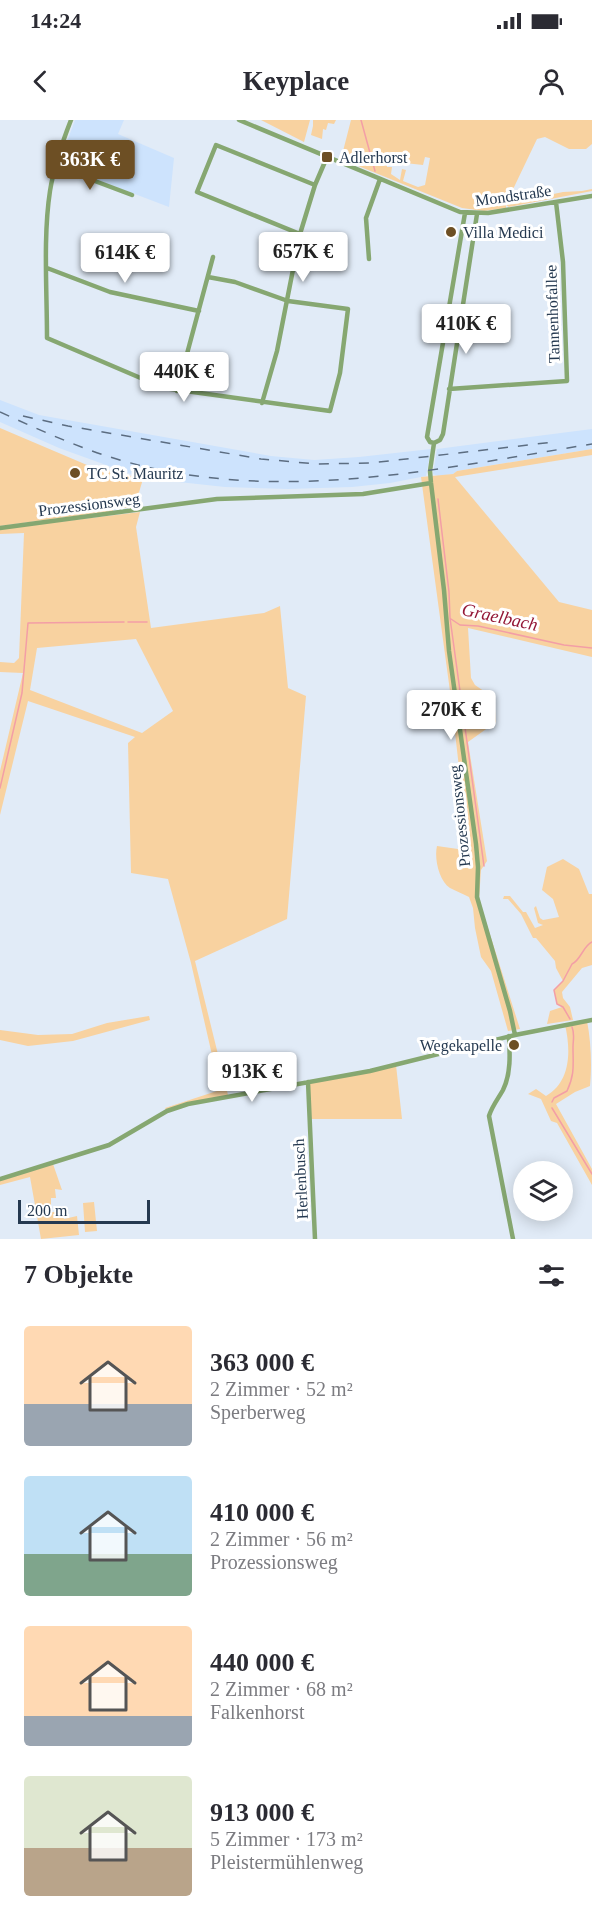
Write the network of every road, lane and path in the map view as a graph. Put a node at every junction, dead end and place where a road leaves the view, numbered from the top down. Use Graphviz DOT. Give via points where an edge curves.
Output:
graph roads {
  1 [pos="71,120"];
  2 [pos="239,120"];
  3 [pos="327,157"];
  4 [pos="55,166"];
  5 [pos="380,179"];
  6 [pos="315,185"];
  7 [pos="132,195"];
  8 [pos="592,196"];
  9 [pos="555,202"];
  10 [pos="465,213"];
  11 [pos="477,214"];
  12 [pos="300,234"];
  13 [pos="213,257"];
  14 [pos="369,259"];
  15 [pos="47,268"];
  16 [pos="208,277"];
  17 [pos="288,301"];
  18 [pos="199,311"];
  19 [pos="449,389"];
  20 [pos="177,391"];
  21 [pos="262,403"];
  22 [pos="434,443"];
  23 [pos="431,483"];
  24 [pos="0,528"];
  25 [pos="592,1020"];
  26 [pos="512,1036"];
  27 [pos="308,1082"];
  28 [pos="0,1179"];
  29 [pos="315,1239"];
  30 [pos="513,1239"];
  1 -- 4 [label="street"];
  2 -- 3 [label="street, Mondstraße"];
  3 -- 5 [label="street, Mondstraße"];
  3 -- 6 [label="street"];
  4 -- 7 [label="street"];
  4 -- 15 [label="street" via="47,219"];
  5 -- 10 [label="street, Mondstraße"];
  5 -- 14 [label="street" via="366,218"];
  6 -- 12 [label="street"];
  6 -- 12 [label="street" via="216,145 197,192"];
  8 -- 9 [label="street, Mondstraße"];
  9 -- 11 [label="street, Mondstraße"];
  9 -- 19 [label="street, Tannenhofallee" via="563,262 567,381"];
  10 -- 11 [label="street, Mondstraße"];
  10 -- 22 [label="street, Prozessionsweg" via="427,437"];
  11 -- 19 [label="street, Prozessionsweg"];
  12 -- 17 [label="street"];
  13 -- 16 [label="street"];
  15 -- 18 [label="street" via="110,292"];
  15 -- 20 [label="street" via="47,338"];
  16 -- 17 [label="street"];
  16 -- 18 [label="street"];
  17 -- 21 [label="street"];
  17 -- 21 [label="street" via="348,309 340,373 330,411"];
  18 -- 20 [label="street"];
  19 -- 22 [label="street, Prozessionsweg" via="443,435"];
  20 -- 21 [label="street"];
  22 -- 23 [label="street, Prozessionsweg"];
  23 -- 24 [label="street, Prozessionsweg" via="363,494 224,498"];
  23 -- 26 [label="street, Prozessionsweg" via="476,844 477,897 508,1004"];
  25 -- 26 [label="street"];
  26 -- 27 [label="street"];
  26 -- 30 [label="street, Prozessionsweg" via="507,1080 489,1116"];
  27 -- 28 [label="street" via="188,1104 167,1111 109,1145"];
  27 -- 29 [label="street, Herlenbusch"];
}
